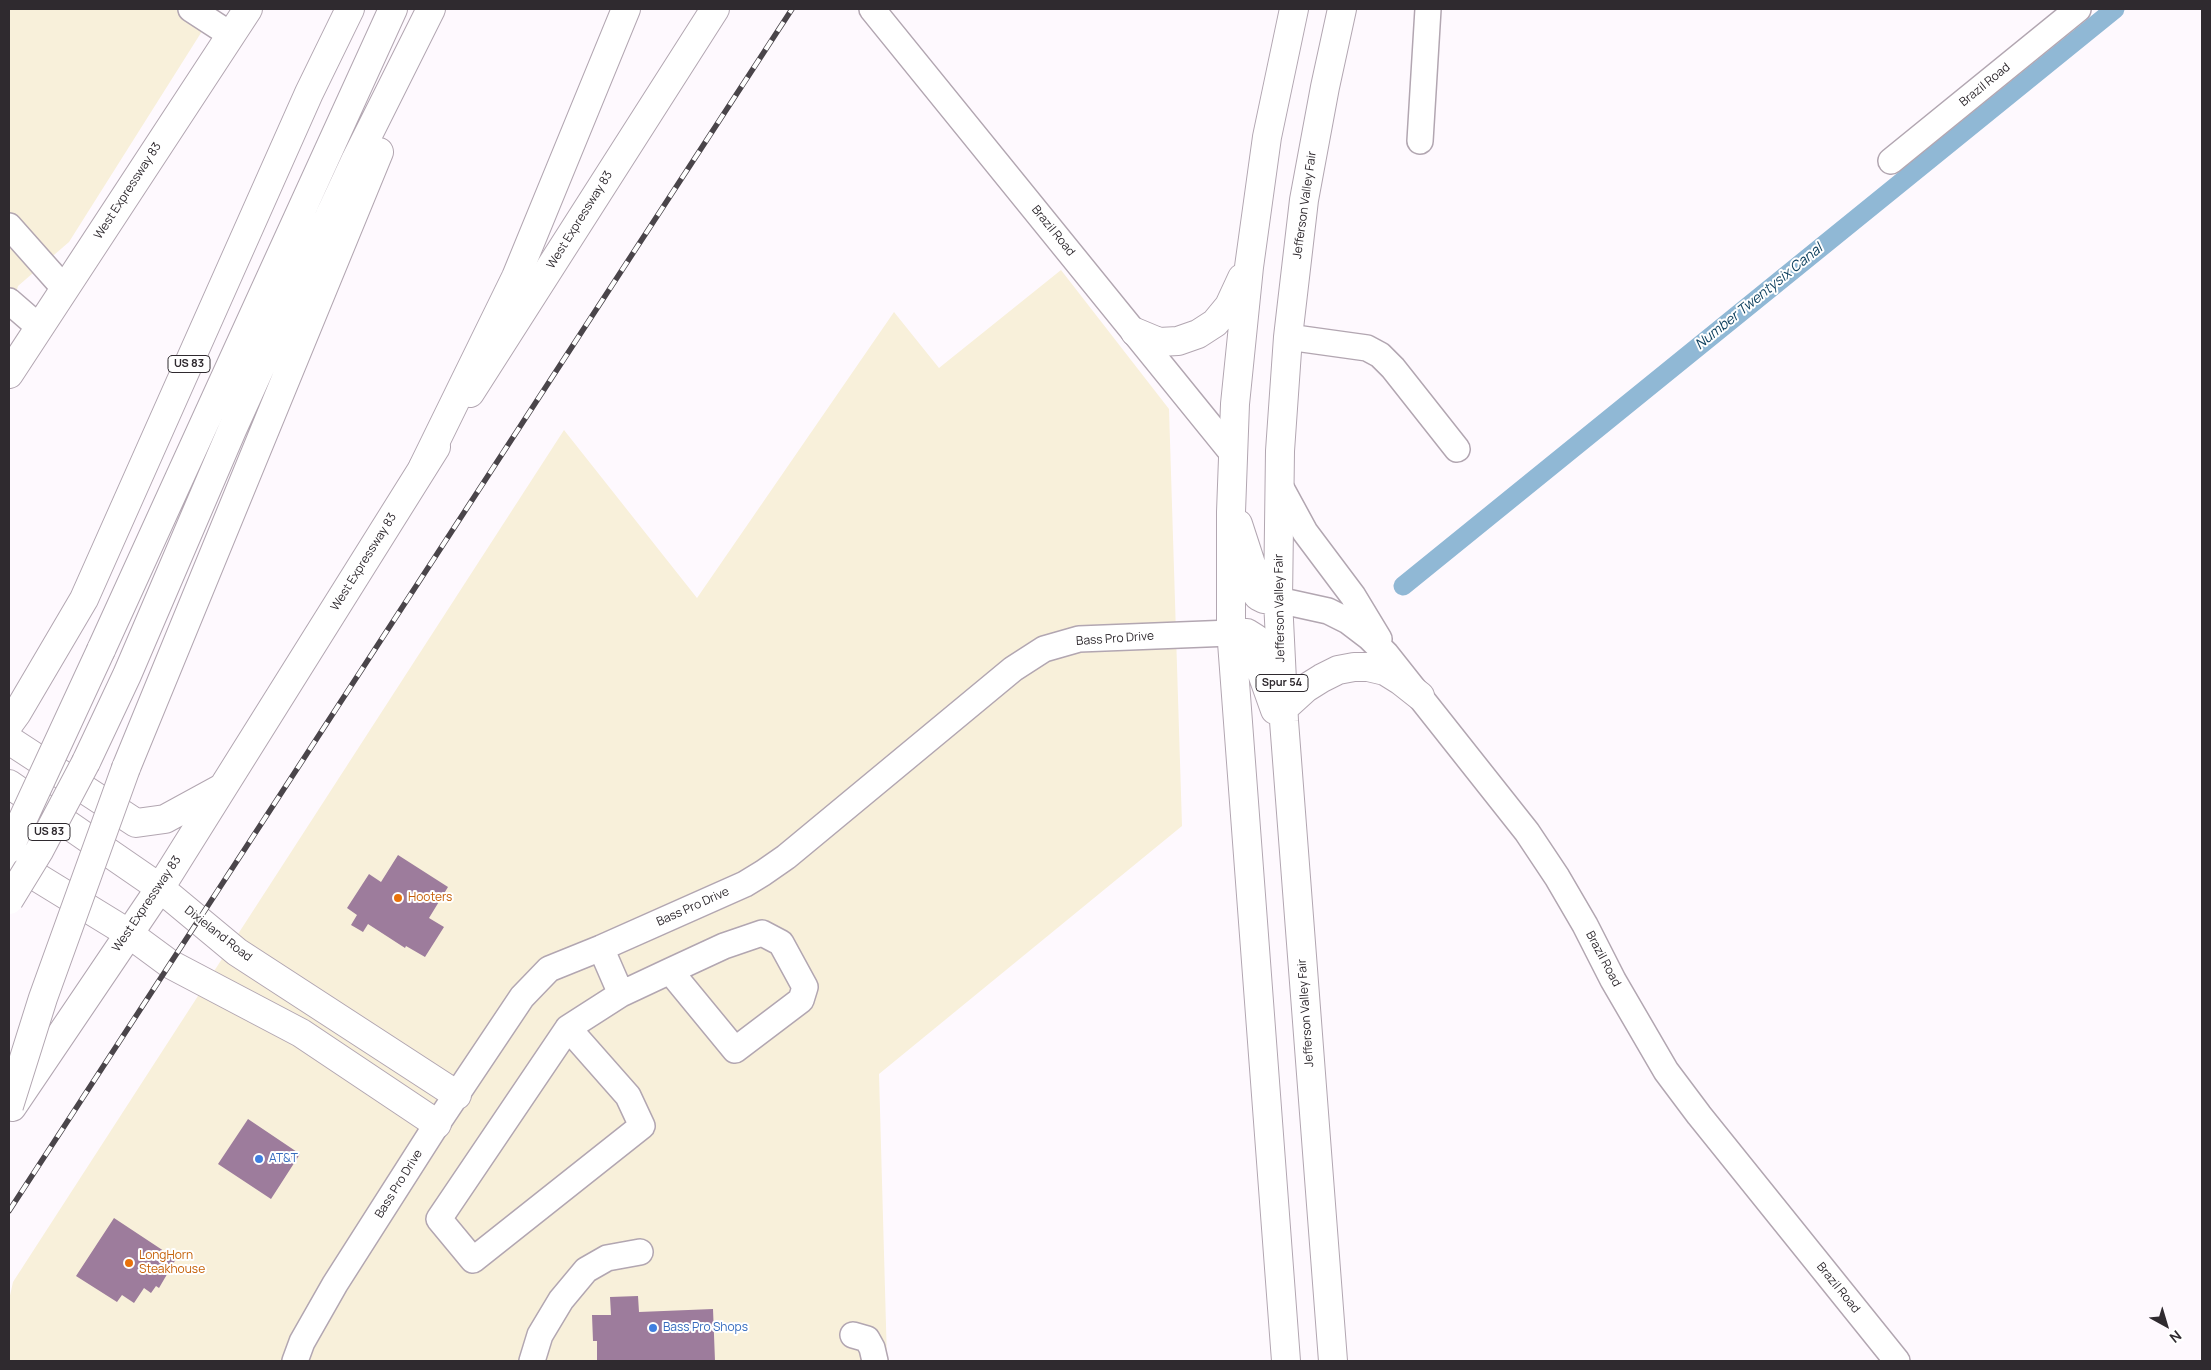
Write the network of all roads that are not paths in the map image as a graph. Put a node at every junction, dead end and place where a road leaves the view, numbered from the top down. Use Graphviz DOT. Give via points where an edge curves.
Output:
graph roads {
  1 [pos="191,9"];
  2 [pos="248,9"];
  3 [pos="350,9"];
  4 [pos="393,9"];
  5 [pos="431,9"];
  6 [pos="442,9"];
  7 [pos="626,9"];
  8 [pos="715,9"];
  9 [pos="872,9"];
  10 [pos="1294,9"];
  11 [pos="1342,9"];
  12 [pos="1428,9"];
  13 [pos="2078,9"];
  14 [pos="231,35"];
  15 [pos="1420,141"];
  16 [pos="1891,161"];
  17 [pos="9,226"];
  18 [pos="1252,248"];
  19 [pos="64,288"];
  20 [pos="9,301"];
  21 [pos="39,327"];
  22 [pos="1135,332"];
  23 [pos="1288,337"];
  24 [pos="9,374"];
  25 [pos="1457,449"];
  26 [pos="1233,454"];
  27 [pos="422,468"];
  28 [pos="1280,486"];
  29 [pos="1231,494"];
  30 [pos="1278,600"];
  31 [pos="1231,633"];
  32 [pos="1386,654"];
  33 [pos="1420,696"];
  34 [pos="1284,708"];
  35 [pos="13,718"];
  36 [pos="9,740"];
  37 [pos="1286,743"];
  38 [pos="9,784"];
  39 [pos="222,788"];
  40 [pos="9,849"];
  41 [pos="9,860"];
  42 [pos="160,888"];
  43 [pos="9,900"];
  44 [pos="128,933"];
  45 [pos="601,948"];
  46 [pos="670,971"];
  47 [pos="621,994"];
  48 [pos="568,1028"];
  49 [pos="457,1095"];
  50 [pos="9,1106"];
  51 [pos="9,1112"];
  52 [pos="436,1124"];
  53 [pos="640,1252"];
  54 [pos="853,1335"];
  55 [pos="294,1361"];
  56 [pos="532,1361"];
  57 [pos="875,1361"];
  58 [pos="1286,1361"];
  59 [pos="1333,1361"];
  60 [pos="1897,1361"];
  1 -- 14 [label="street"];
  2 -- 14 [label="main road, West Expressway 83"];
  3 -- 35 [label="main road, US 83" via="309,93 84,599"];
  4 -- 40 [label="main road, bridge"];
  5 -- 43 [label="main road, US 83, bridge" via="297,286 86,762"];
  6 -- 50 [label="main road, bridge" via="371,171 126,768 43,998"];
  7 -- 27 [label="main road" via="516,277"];
  8 -- 27 [label="main road, West Expressway 83"];
  9 -- 22 [label="street, Brazil Road"];
  10 -- 18 [label="main road" via="1267,137"];
  11 -- 23 [label="main road, Jefferson Valley Fair / Spur 54" via="1304,200"];
  12 -- 15 [label="street"];
  13 -- 16 [label="street, Brazil Road"];
  14 -- 19 [label="main road, West Expressway 83"];
  17 -- 19 [label="street"];
  18 -- 22 [label="main road" via="1238,288 1215,323 1178,341 1159,342"];
  18 -- 26 [label="main road" via="1234,404"];
  19 -- 21 [label="main road, West Expressway 83"];
  20 -- 21 [label="street"];
  21 -- 24 [label="main road, West Expressway 83"];
  22 -- 26 [label="street, Brazil Road"];
  23 -- 25 [label="street" via="1368,348 1380,355"];
  23 -- 28 [label="main road, Jefferson Valley Fair / Spur 54"];
  26 -- 29 [label="main road"];
  27 -- 39 [label="main road, West Expressway 83"];
  28 -- 30 [label="main road, Jefferson Valley Fair / Spur 54"];
  28 -- 32 [label="street" via="1305,532 1358,602"];
  29 -- 30 [label="main road" via="1252,568 1254,590 1264,599"];
  29 -- 31 [label="main road"];
  30 -- 32 [label="street, Brazil Road" via="1328,611 1348,621"];
  30 -- 34 [label="main road, Jefferson Valley Fair / Spur 54"];
  31 -- 37 [label="main road" via="1247,633 1255,638 1260,668"];
  31 -- 45 [label="street, Bass Pro Drive" via="1080,639 1044,649 1013,669 763,873"];
  31 -- 58 [label="main road"];
  32 -- 33 [label="street, Brazil Road"];
  33 -- 34 [label="main road" via="1385,671 1354,667 1322,678"];
  33 -- 60 [label="street, Brazil Road" via="1527,832 1557,877 1666,1071"];
  34 -- 37 [label="main road, Jefferson Valley Fair / Spur 54"];
  36 -- 39 [label="main road" via="136,823 165,819"];
  37 -- 59 [label="main road, Jefferson Valley Fair / Spur 54"];
  38 -- 42 [label="main road, Dixieland Road"];
  39 -- 42 [label="main road, West Expressway 83"];
  41 -- 44 [label="main road"];
  42 -- 44 [label="main road, West Expressway 83"];
  42 -- 49 [label="main road, Dixieland Road" via="237,952"];
  44 -- 51 [label="main road, West Expressway 83"];
  44 -- 52 [label="main road" via="170,964 301,1033"];
  45 -- 47 [label="street"];
  45 -- 49 [label="street, Bass Pro Drive" via="549,969 538,978"];
  46 -- 46 [label="street" via="762,932 781,944 805,987 801,1000 735,1050"];
  46 -- 47 [label="street"];
  47 -- 48 [label="street"];
  48 -- 48 [label="street" via="439,1219 473,1260 642,1126 628,1096"];
  49 -- 52 [label="street, Bass Pro Drive"];
  52 -- 55 [label="street, Bass Pro Drive" via="335,1284"];
  53 -- 56 [label="street" via="607,1258 586,1270 561,1300 540,1335"];
  54 -- 57 [label="street" via="867,1339"];
}
